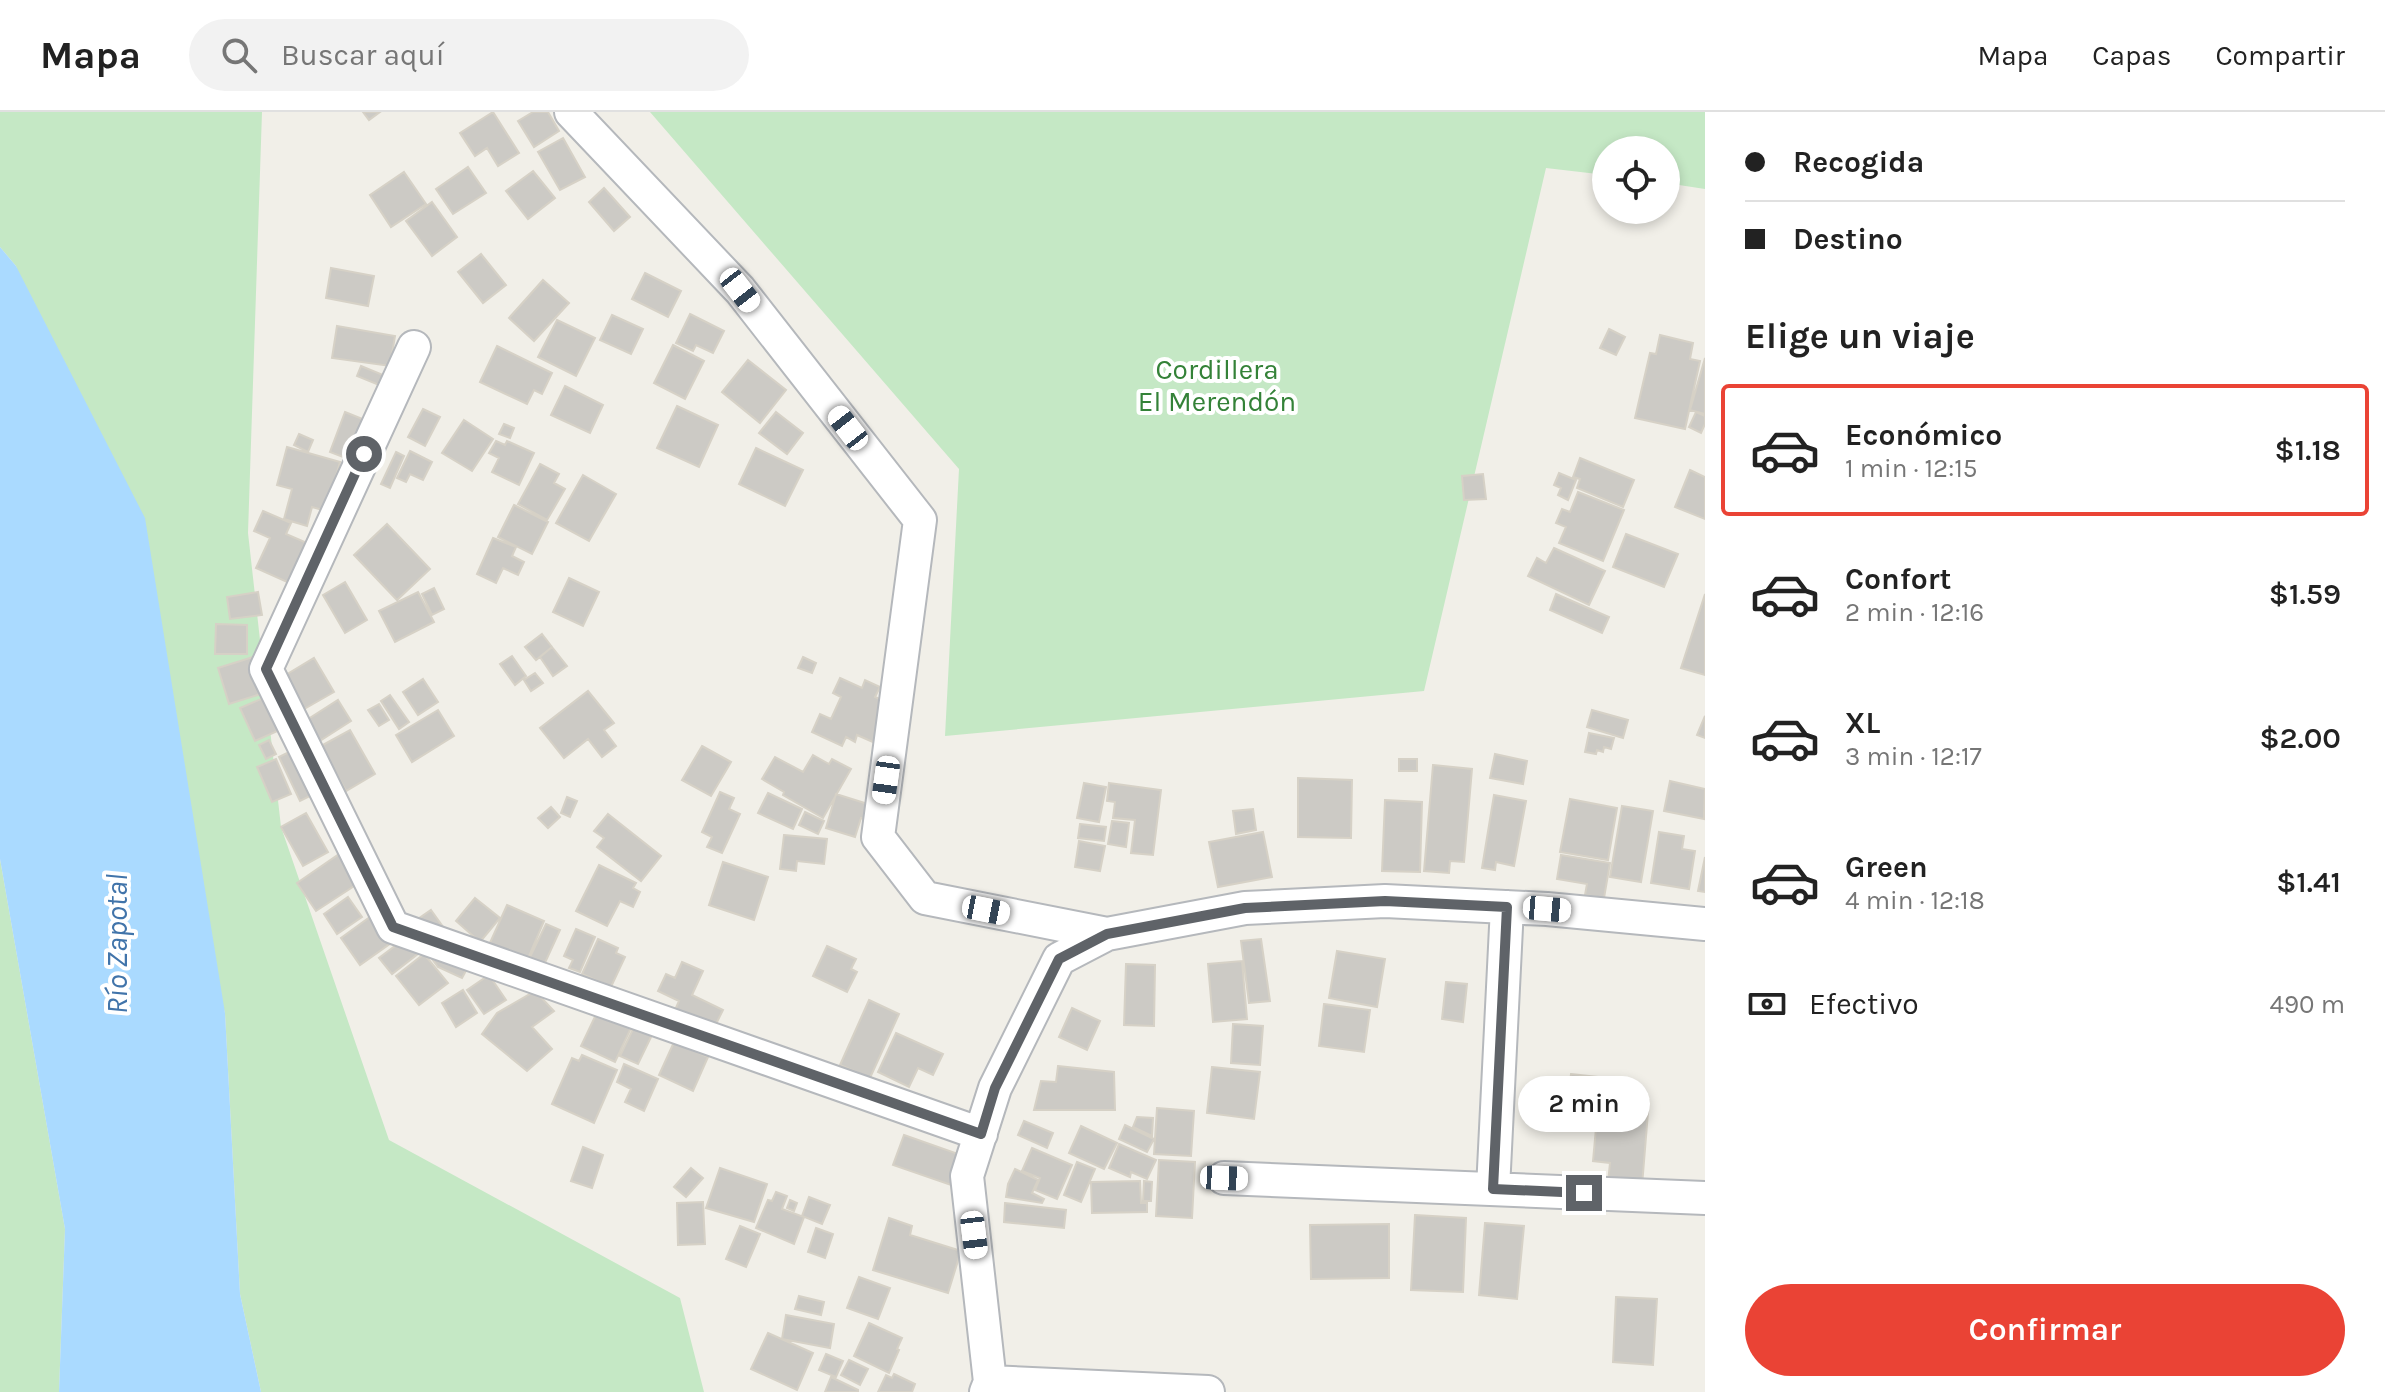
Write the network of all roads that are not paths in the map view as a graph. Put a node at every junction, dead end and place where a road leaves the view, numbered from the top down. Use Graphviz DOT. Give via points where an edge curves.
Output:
graph roads {
  1 [pos="571,112"];
  2 [pos="414,347"];
  3 [pos="1507,907"];
  4 [pos="1705,924"];
  5 [pos="1107,934"];
  6 [pos="981,1134"];
  7 [pos="1224,1178"];
  8 [pos="1493,1189"];
  9 [pos="1705,1198"];
  10 [pos="988,1387"];
  11 [pos="1208,1392"];
  1 -- 5 [label="street" via="740,290 920,520 878,837 925,898"];
  2 -- 6 [label="street" via="266,669 393,927"];
  3 -- 4 [label="street"];
  3 -- 5 [label="street" via="1385,901 1245,908"];
  3 -- 8 [label="street"];
  5 -- 6 [label="street" via="1059,959 995,1088"];
  6 -- 10 [label="street" via="967,1176"];
  7 -- 8 [label="street"];
  8 -- 9 [label="street"];
  10 -- 11 [label="street"];
}
